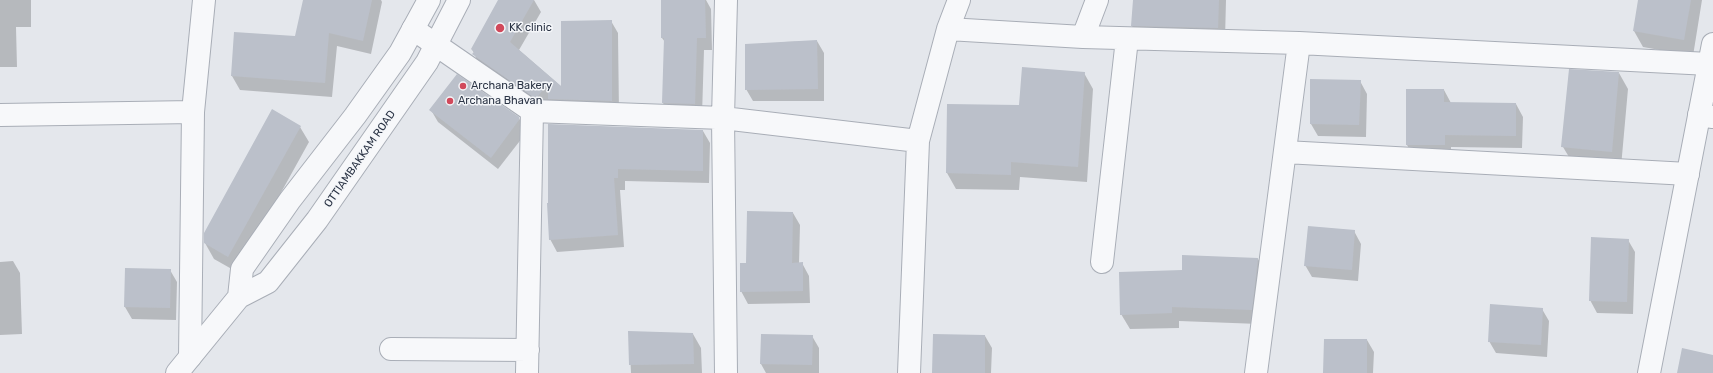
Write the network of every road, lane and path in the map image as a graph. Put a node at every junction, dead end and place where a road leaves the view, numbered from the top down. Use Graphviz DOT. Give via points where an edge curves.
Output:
graph roads {
  1 [pos="204,0"];
  2 [pos="429,0"];
  3 [pos="459,0"];
  4 [pos="726,0"];
  5 [pos="959,0"];
  6 [pos="1096,0"];
  7 [pos="413,29"];
  8 [pos="948,29"];
  9 [pos="1083,37"];
  10 [pos="1127,39"];
  11 [pos="1299,43"];
  12 [pos="436,45"];
  13 [pos="1711,54"];
  14 [pos="532,111"];
  15 [pos="193,112"];
  16 [pos="0,115"];
  17 [pos="1706,116"];
  18 [pos="722,118"];
  19 [pos="918,142"];
  20 [pos="1285,152"];
  21 [pos="1688,174"];
  22 [pos="1102,262"];
  23 [pos="239,297"];
  24 [pos="391,349"];
  25 [pos="528,350"];
  26 [pos="184,365"];
  27 [pos="527,373"];
  28 [pos="726,373"];
  29 [pos="909,373"];
  30 [pos="1256,373"];
  31 [pos="1648,373"];
  1 -- 15 [label="street"];
  2 -- 7 [label="street"];
  3 -- 12 [label="street, OTTIAMBAKKAM ROAD"];
  4 -- 18 [label="street"];
  5 -- 8 [label="street"];
  6 -- 9 [label="street"];
  7 -- 12 [label="street"];
  7 -- 23 [label="street" via="400,53 242,269"];
  8 -- 9 [label="street"];
  8 -- 19 [label="street"];
  9 -- 10 [label="street"];
  10 -- 11 [label="street"];
  10 -- 22 [label="street"];
  11 -- 13 [label="street"];
  11 -- 20 [label="street"];
  12 -- 14 [label="street"];
  12 -- 23 [label="street, OTTIAMBAKKAM ROAD" via="427,62 317,220 268,282"];
  13 -- 17 [label="street"];
  14 -- 18 [label="street"];
  14 -- 25 [label="street"];
  15 -- 16 [label="street"];
  15 -- 26 [label="street"];
  17 -- 21 [label="street"];
  18 -- 19 [label="street"];
  18 -- 28 [label="street"];
  19 -- 29 [label="street"];
  20 -- 21 [label="street"];
  20 -- 30 [label="street"];
  21 -- 31 [label="street"];
  23 -- 26 [label="street, OTTIAMBAKKAM ROAD"];
  24 -- 25 [label="street"];
  25 -- 27 [label="street"];
}
